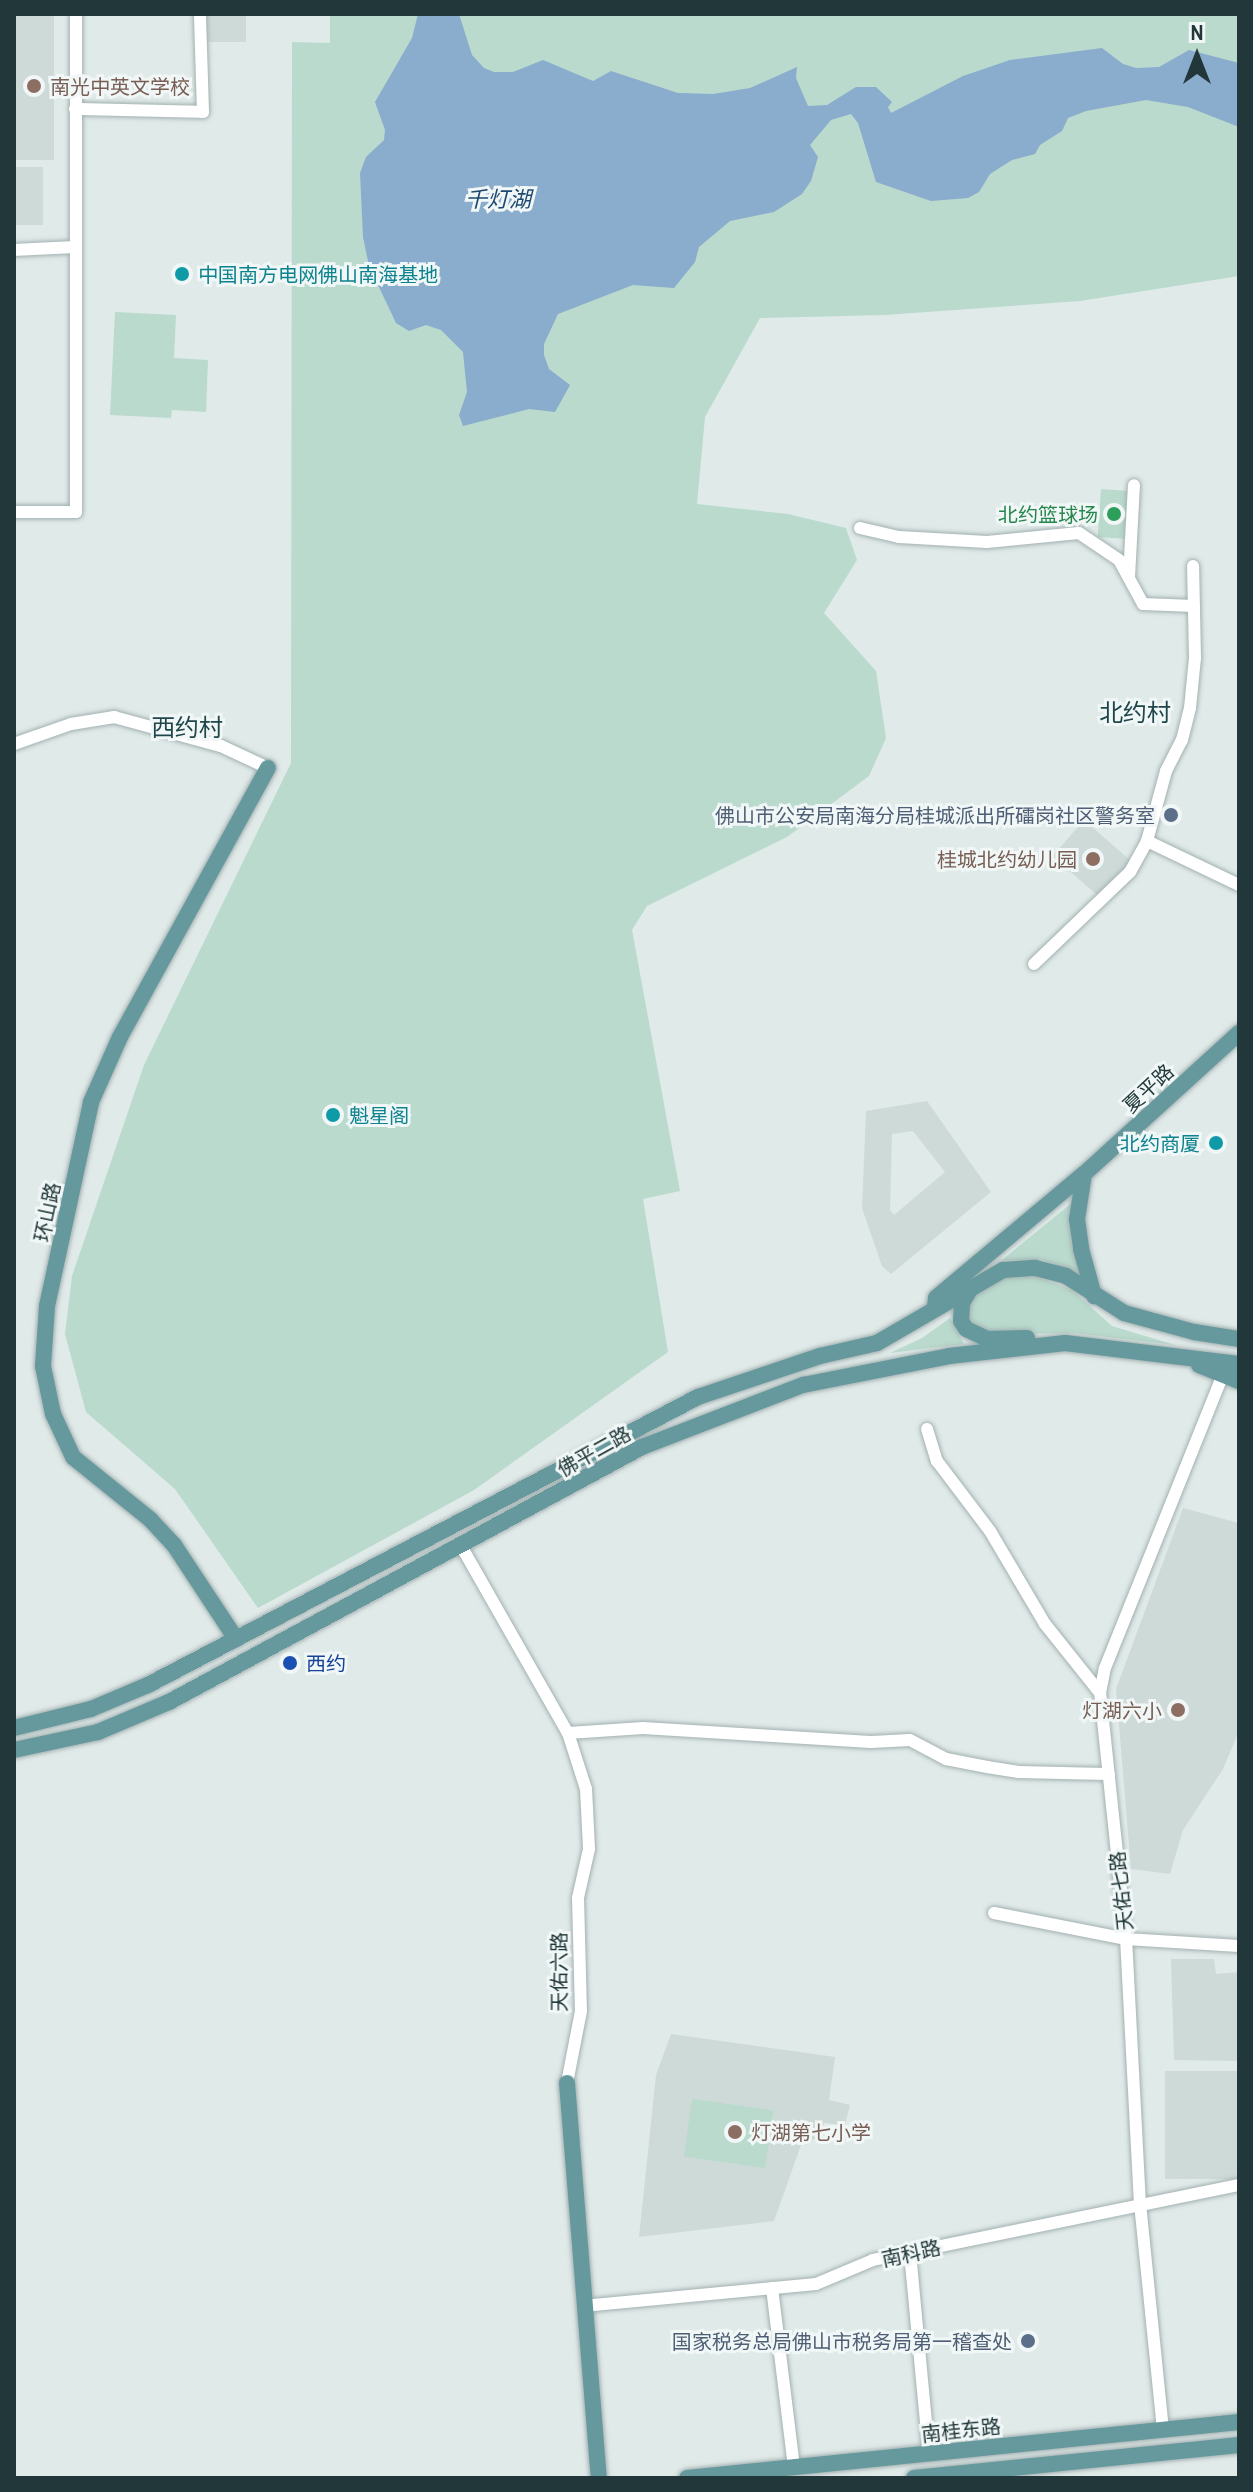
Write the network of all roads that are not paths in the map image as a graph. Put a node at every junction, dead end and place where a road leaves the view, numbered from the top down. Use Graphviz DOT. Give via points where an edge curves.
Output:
graph roads {
  1 [pos="76,14"];
  2 [pos="200,14"];
  3 [pos="75,109"];
  4 [pos="74,247"];
  5 [pos="14,250"];
  6 [pos="1134,485"];
  7 [pos="14,512"];
  8 [pos="860,528"];
  9 [pos="1193,566"];
  10 [pos="1129,577"];
  11 [pos="1194,606"];
  12 [pos="14,744"];
  13 [pos="268,768"];
  14 [pos="1147,841"];
  15 [pos="1239,885"];
  16 [pos="1034,964"];
  17 [pos="1239,1033"];
  18 [pos="1084,1174"];
  19 [pos="972,1286"];
  20 [pos="1094,1296"];
  21 [pos="935,1309"];
  22 [pos="1234,1334"];
  23 [pos="1065,1343"];
  24 [pos="1175,1356"];
  25 [pos="1239,1364"];
  26 [pos="1231,1378"];
  27 [pos="927,1429"];
  28 [pos="460,1544"];
  29 [pos="236,1639"];
  30 [pos="1100,1693"];
  31 [pos="14,1728"];
  32 [pos="568,1733"];
  33 [pos="14,1750"];
  34 [pos="1109,1774"];
  35 [pos="994,1913"];
  36 [pos="1126,1939"];
  37 [pos="1239,1946"];
  38 [pos="567,2083"];
  39 [pos="1239,2185"];
  40 [pos="1140,2205"];
  41 [pos="910,2253"];
  42 [pos="772,2288"];
  43 [pos="583,2306"];
  44 [pos="1239,2422"];
  45 [pos="1163,2430"];
  46 [pos="1239,2445"];
  47 [pos="929,2454"];
  48 [pos="794,2467"];
  49 [pos="932,2477"];
  50 [pos="599,2478"];
  51 [pos="687,2478"];
  52 [pos="914,2478"];
  1 -- 3 [label="street"];
  2 -- 3 [label="street" via="203,112"];
  3 -- 4 [label="street"];
  4 -- 5 [label="street"];
  4 -- 7 [label="street" via="76,512"];
  6 -- 10 [label="street"];
  8 -- 10 [label="street" via="899,537 987,542 1079,533 1105,548"];
  9 -- 11 [label="street"];
  10 -- 11 [label="street" via="1143,604"];
  11 -- 14 [label="street" via="1190,708"];
  12 -- 13 [label="street" via="71,724 114,717 221,746"];
  13 -- 29 [label="main road, 环山路" via="120,1037 91,1102 47,1306 43,1366 53,1414 73,1457 174,1545"];
  14 -- 15 [label="street"];
  14 -- 16 [label="street" via="1130,872"];
  17 -- 18 [label="main road, 夏平路"];
  18 -- 20 [label="main road" via="1077,1219"];
  18 -- 21 [label="main road, 夏平路" via="936,1298"];
  19 -- 20 [label="main road, 佛平二路" via="1003,1270 1035,1268 1066,1276"];
  19 -- 21 [label="main road, 佛平二路"];
  19 -- 23 [label="main road" via="962,1303 961,1321 974,1335 1049,1337"];
  20 -- 22 [label="main road" via="1124,1313"];
  21 -- 29 [label="main road, 佛平二路" via="877,1343 820,1356 698,1397"];
  23 -- 24 [label="main road, 佛平二路"];
  23 -- 28 [label="main road, 佛平二路" via="949,1356 803,1385 642,1447"];
  24 -- 25 [label="main road, 佛平二路"];
  24 -- 26 [label="main road"];
  26 -- 30 [label="street, 天佑七路" via="1105,1668"];
  27 -- 30 [label="street" via="937,1461 990,1531 1045,1624"];
  28 -- 32 [label="street, 天佑六路"];
  28 -- 33 [label="main road, 佛平二路" via="169,1702 98,1732"];
  29 -- 31 [label="main road, 佛平二路" via="91,1709"];
  30 -- 34 [label="street, 天佑七路"];
  32 -- 34 [label="street" via="643,1728 910,1740 946,1759 987,1767"];
  32 -- 38 [label="street, 天佑六路" via="586,1789 589,1849 578,1898 581,2011"];
  34 -- 36 [label="street, 天佑七路"];
  35 -- 36 [label="street"];
  36 -- 37 [label="street"];
  36 -- 40 [label="street, 天佑七路"];
  38 -- 43 [label="main road, 天佑六路"];
  39 -- 40 [label="street, 南科路"];
  40 -- 41 [label="street, 南科路"];
  40 -- 45 [label="street, 天佑七路"];
  41 -- 42 [label="street, 南科路" via="873,2260 816,2284"];
  41 -- 47 [label="street"];
  42 -- 43 [label="street, 南科路"];
  42 -- 48 [label="street"];
  43 -- 50 [label="main road, 天佑六路"];
  44 -- 45 [label="main road, 南桂东路"];
  45 -- 47 [label="main road, 南桂东路"];
  46 -- 49 [label="main road"];
  47 -- 48 [label="main road, 南桂东路"];
  48 -- 51 [label="main road, 南桂东路"];
  49 -- 52 [label="main road"];
}
